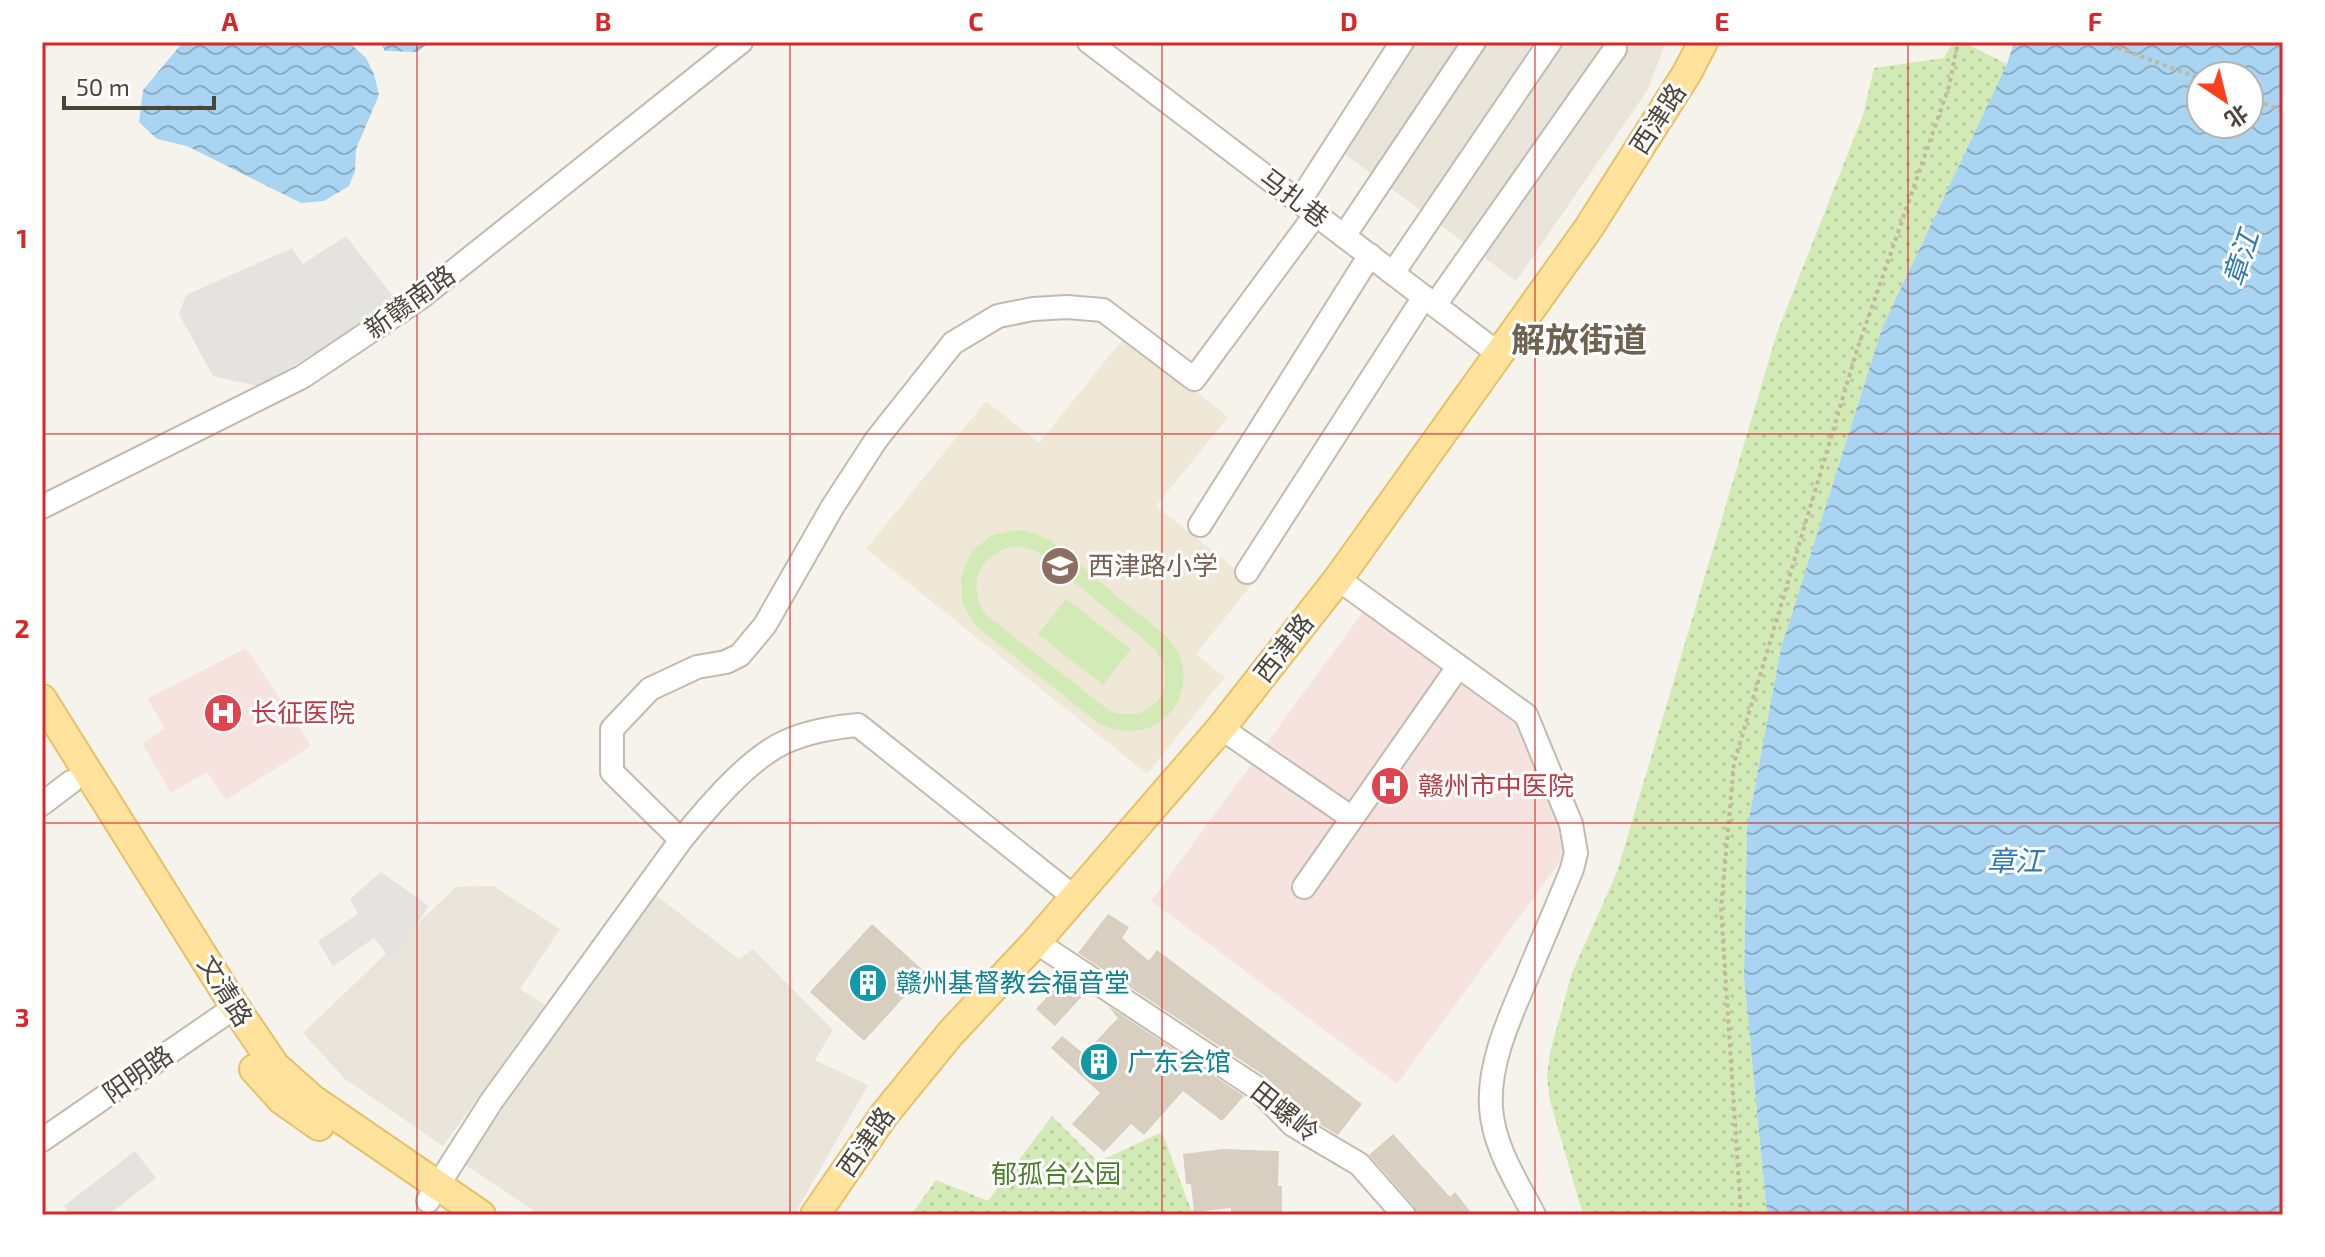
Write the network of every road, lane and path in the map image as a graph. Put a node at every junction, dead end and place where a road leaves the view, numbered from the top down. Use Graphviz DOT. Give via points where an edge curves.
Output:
graph roads {
  1 [pos="741,42"];
  2 [pos="1089,42"];
  3 [pos="1402,42"];
  4 [pos="1474,42"];
  5 [pos="1550,42"];
  6 [pos="1703,42"];
  7 [pos="1958,42"];
  8 [pos="2103,42"];
  9 [pos="1615,49"];
  10 [pos="2185,73"];
  11 [pos="1308,208"];
  12 [pos="1344,236"];
  13 [pos="1370,255"];
  14 [pos="1393,273"];
  15 [pos="1430,301"];
  16 [pos="1499,354"];
  17 [pos="42,507"];
  18 [pos="1200,525"];
  19 [pos="1247,572"];
  20 [pos="1338,579"];
  21 [pos="1458,667"];
  22 [pos="42,699"];
  23 [pos="1221,728"];
  24 [pos="42,734"];
  25 [pos="71,782"];
  26 [pos="42,804"];
  27 [pos="1352,818"];
  28 [pos="681,840"];
  29 [pos="1304,887"];
  30 [pos="1074,897"];
  31 [pos="1036,942"];
  32 [pos="227,1013"];
  33 [pos="42,1140"];
  34 [pos="438,1201"];
  35 [pos="481,1215"];
  36 [pos="815,1215"];
  37 [pos="1404,1215"];
  38 [pos="1534,1215"];
  39 [pos="1741,1215"];
  1 -- 17 [label="street, 新赣南路" via="420,298 315,368"];
  2 -- 11 [label="street, 马扎巷"];
  3 -- 11 [label="street"];
  4 -- 12 [label="street"];
  5 -- 14 [label="street"];
  6 -- 16 [label="main road, 西津路" via="1588,229"];
  7 -- 39 [label="path" via="1949,86 1857,350 1734,763 1721,908"];
  8 -- 10 [label="path"];
  9 -- 15 [label="street"];
  11 -- 12 [label="street, 马扎巷"];
  11 -- 28 [label="street" via="1194,379 1103,310 1067,307 998,316 953,343 876,440 765,625 740,655 650,689 612,729 612,772"];
  12 -- 13 [label="street, 马扎巷"];
  13 -- 14 [label="street, 马扎巷"];
  13 -- 18 [label="street"];
  14 -- 15 [label="street, 马扎巷"];
  15 -- 16 [label="street, 马扎巷"];
  15 -- 19 [label="street"];
  16 -- 20 [label="main road, 西津路"];
  20 -- 21 [label="street"];
  20 -- 23 [label="main road, 西津路"];
  21 -- 27 [label="street"];
  21 -- 38 [label="street" via="1526,715 1575,840 1572,869 1515,1005 1492,1086 1491,1108 1501,1149"];
  22 -- 32 [label="main road, 文清路"];
  23 -- 27 [label="street"];
  23 -- 30 [label="main road, 西津路"];
  24 -- 25 [label="main road, 文清路"];
  25 -- 26 [label="street"];
  25 -- 32 [label="main road, 文清路"];
  27 -- 29 [label="street"];
  28 -- 30 [label="street" via="744,771 785,742 858,725"];
  28 -- 34 [label="street" via="491,1102"];
  30 -- 31 [label="main road, 西津路"];
  31 -- 36 [label="main road, 西津路" via="893,1103"];
  31 -- 37 [label="street, 田螺岭" via="1257,1088 1293,1125 1359,1164"];
  32 -- 33 [label="street, 阳明路"];
  32 -- 34 [label="main road, 文清路" via="291,1081"];
  34 -- 35 [label="main road, 文清路"];
}
